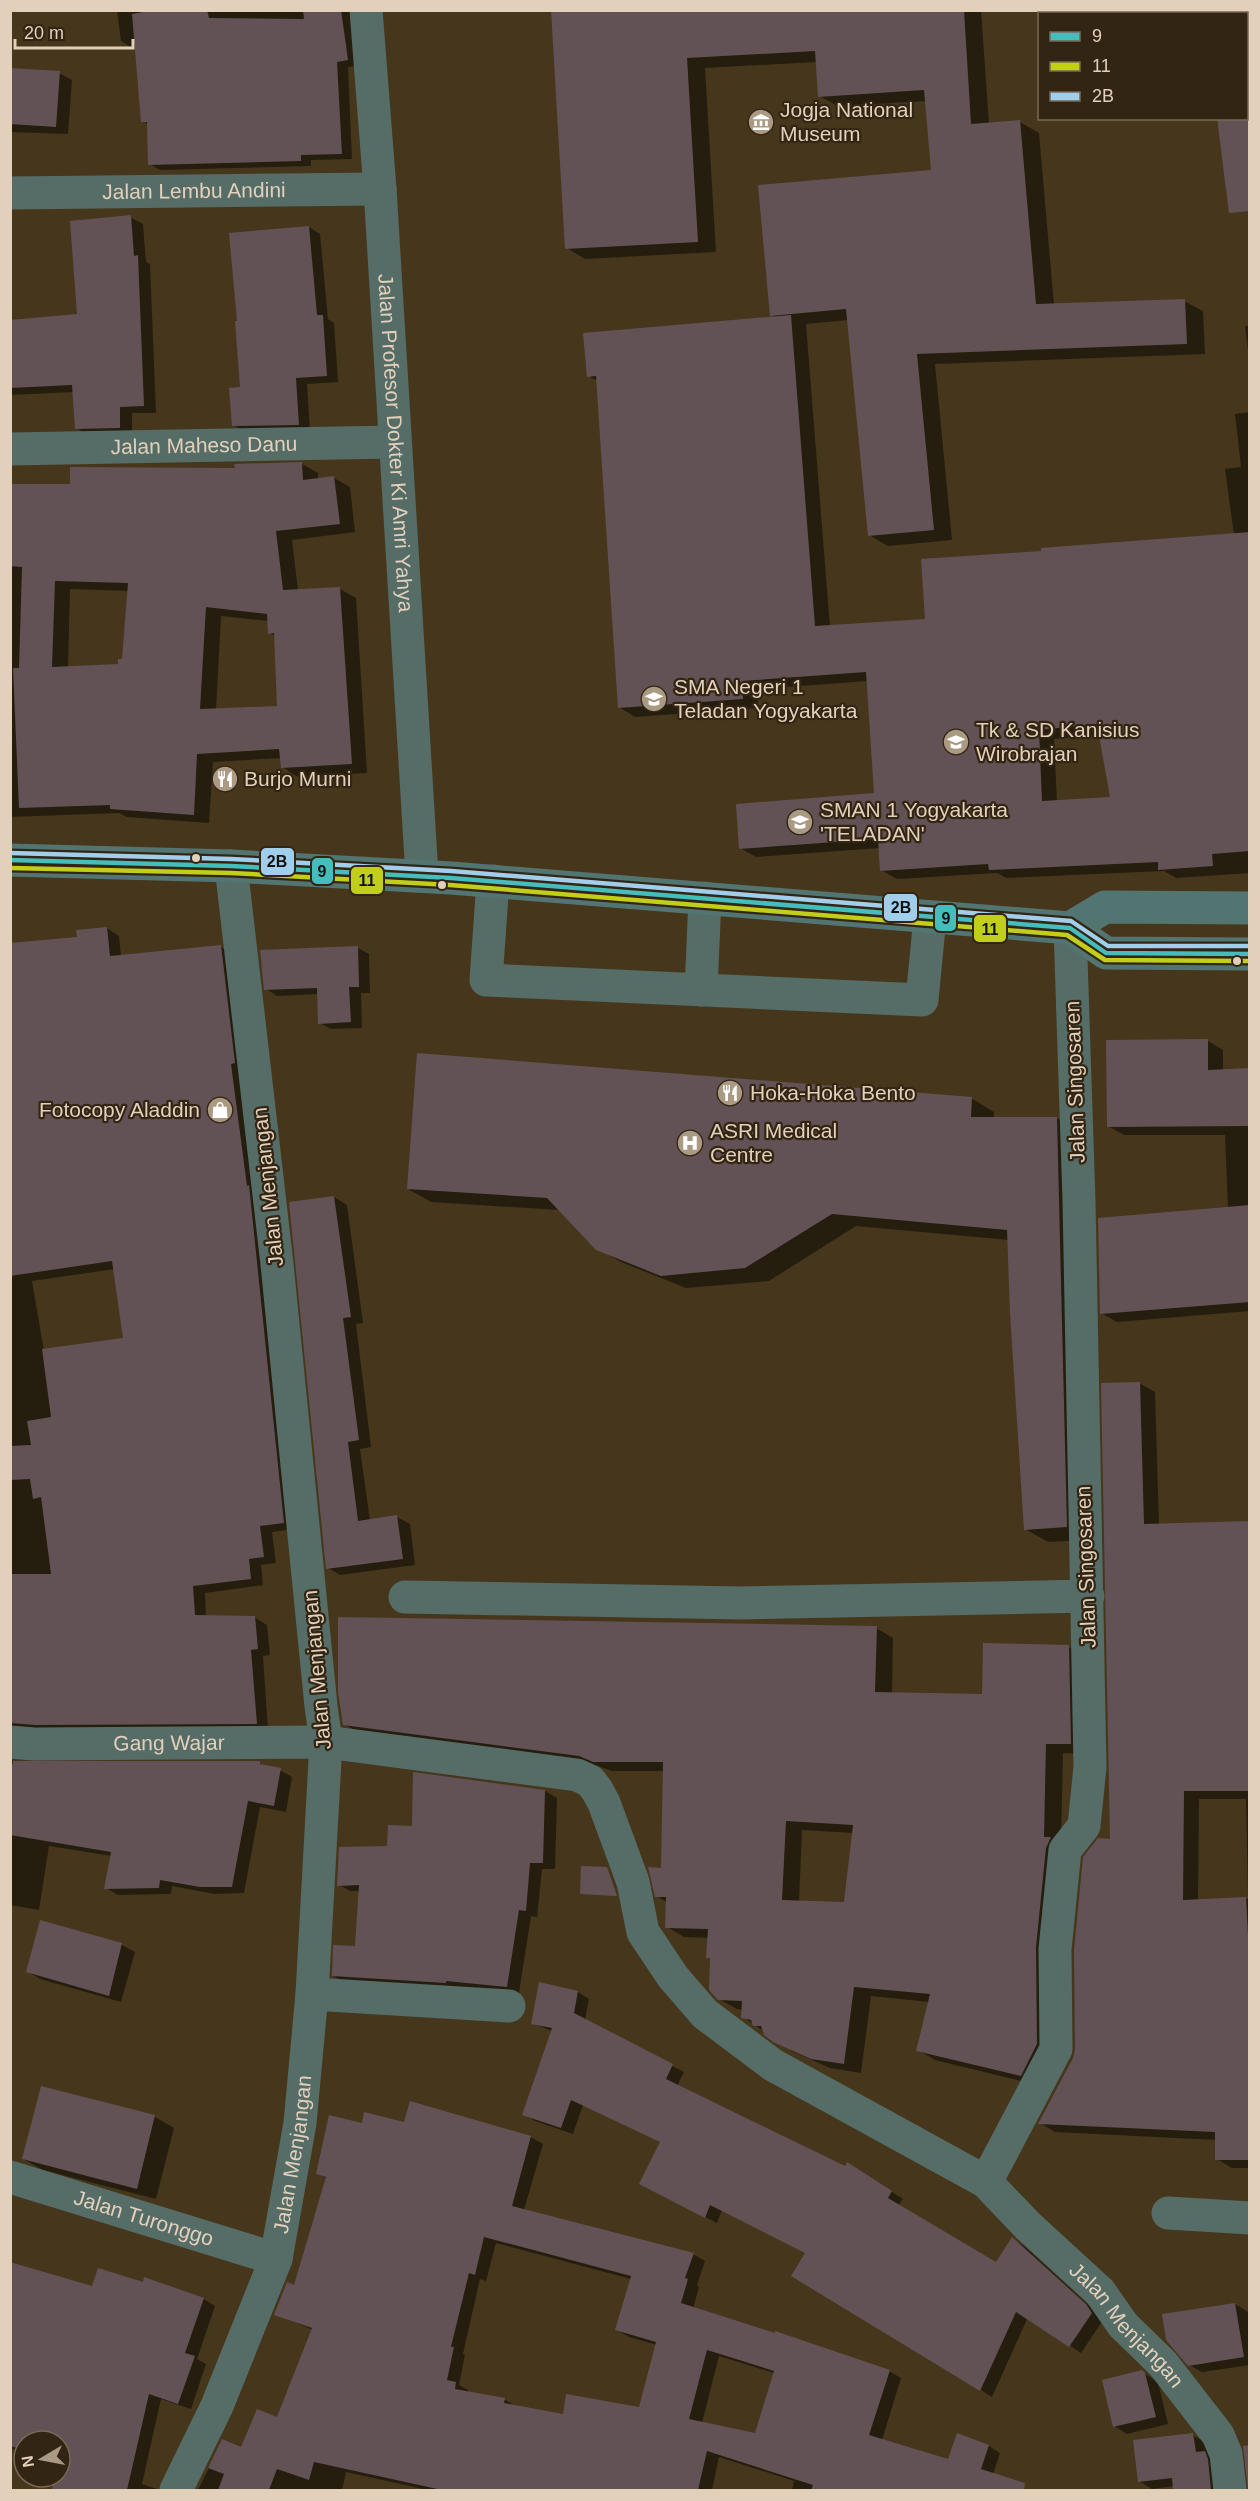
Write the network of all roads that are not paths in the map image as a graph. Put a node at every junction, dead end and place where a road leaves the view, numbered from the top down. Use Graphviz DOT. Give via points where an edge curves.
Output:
graph roads {
  1 [pos="366,10"];
  2 [pos="380,189"];
  3 [pos="10,193"];
  4 [pos="395,442"];
  5 [pos="10,449"];
  6 [pos="10,860"];
  7 [pos="231,866"];
  8 [pos="422,876"];
  9 [pos="493,881"];
  10 [pos="705,898"];
  11 [pos="1250,908"];
  12 [pos="930,917"];
  13 [pos="1070,928"];
  14 [pos="1250,954"];
  15 [pos="701,990"];
  16 [pos="1088,1596"];
  17 [pos="405,1597"];
  18 [pos="10,1742"];
  19 [pos="326,1742"];
  20 [pos="312,1994"];
  21 [pos="509,2006"];
  22 [pos="10,2177"];
  23 [pos="986,2182"];
  24 [pos="1168,2213"];
  25 [pos="1250,2218"];
  26 [pos="276,2259"];
  27 [pos="176,2490"];
  28 [pos="1230,2490"];
  1 -- 2 [label="street, Jalan Profesor Dokter Ki Amri Yahya"];
  2 -- 3 [label="street, Jalan Lembu Andini"];
  2 -- 4 [label="street, Jalan Profesor Dokter Ki Amri Yahya"];
  4 -- 5 [label="street, Jalan Maheso Danu"];
  4 -- 8 [label="street, Jalan Profesor Dokter Ki Amri Yahya"];
  6 -- 7 [label="main road"];
  7 -- 8 [label="main road"];
  7 -- 19 [label="street, Jalan Menjangan"];
  8 -- 9 [label="main road"];
  9 -- 10 [label="main road"];
  9 -- 15 [label="street" via="486,980"];
  10 -- 12 [label="main road"];
  10 -- 15 [label="street"];
  11 -- 13 [label="main road" via="1105,907"];
  12 -- 13 [label="main road"];
  12 -- 15 [label="street" via="922,1000"];
  13 -- 14 [label="main road" via="1106,953"];
  13 -- 16 [label="street, Jalan Singosaren"];
  16 -- 17 [label="street" via="741,1603"];
  16 -- 23 [label="street, Jalan Singosaren" via="1090,1767 1084,1826 1065,1850 1054,1949 1056,2049"];
  18 -- 19 [label="street, Gang Wajar"];
  19 -- 20 [label="street, Jalan Menjangan"];
  19 -- 23 [label="street, Gang Wajar" via="577,1775 590,1781 604,1803 633,1882 644,1932 673,1977 705,2014 773,2065"];
  20 -- 21 [label="street"];
  20 -- 26 [label="street, Jalan Menjangan" via="300,2123"];
  22 -- 26 [label="street, Jalan Turonggo"];
  23 -- 28 [label="street, Jalan Menjangan" via="1100,2292 1123,2325 1163,2364 1218,2435 1226,2454"];
  24 -- 25 [label="street"];
  26 -- 27 [label="street, Jalan Menjangan" via="217,2406"];
}
